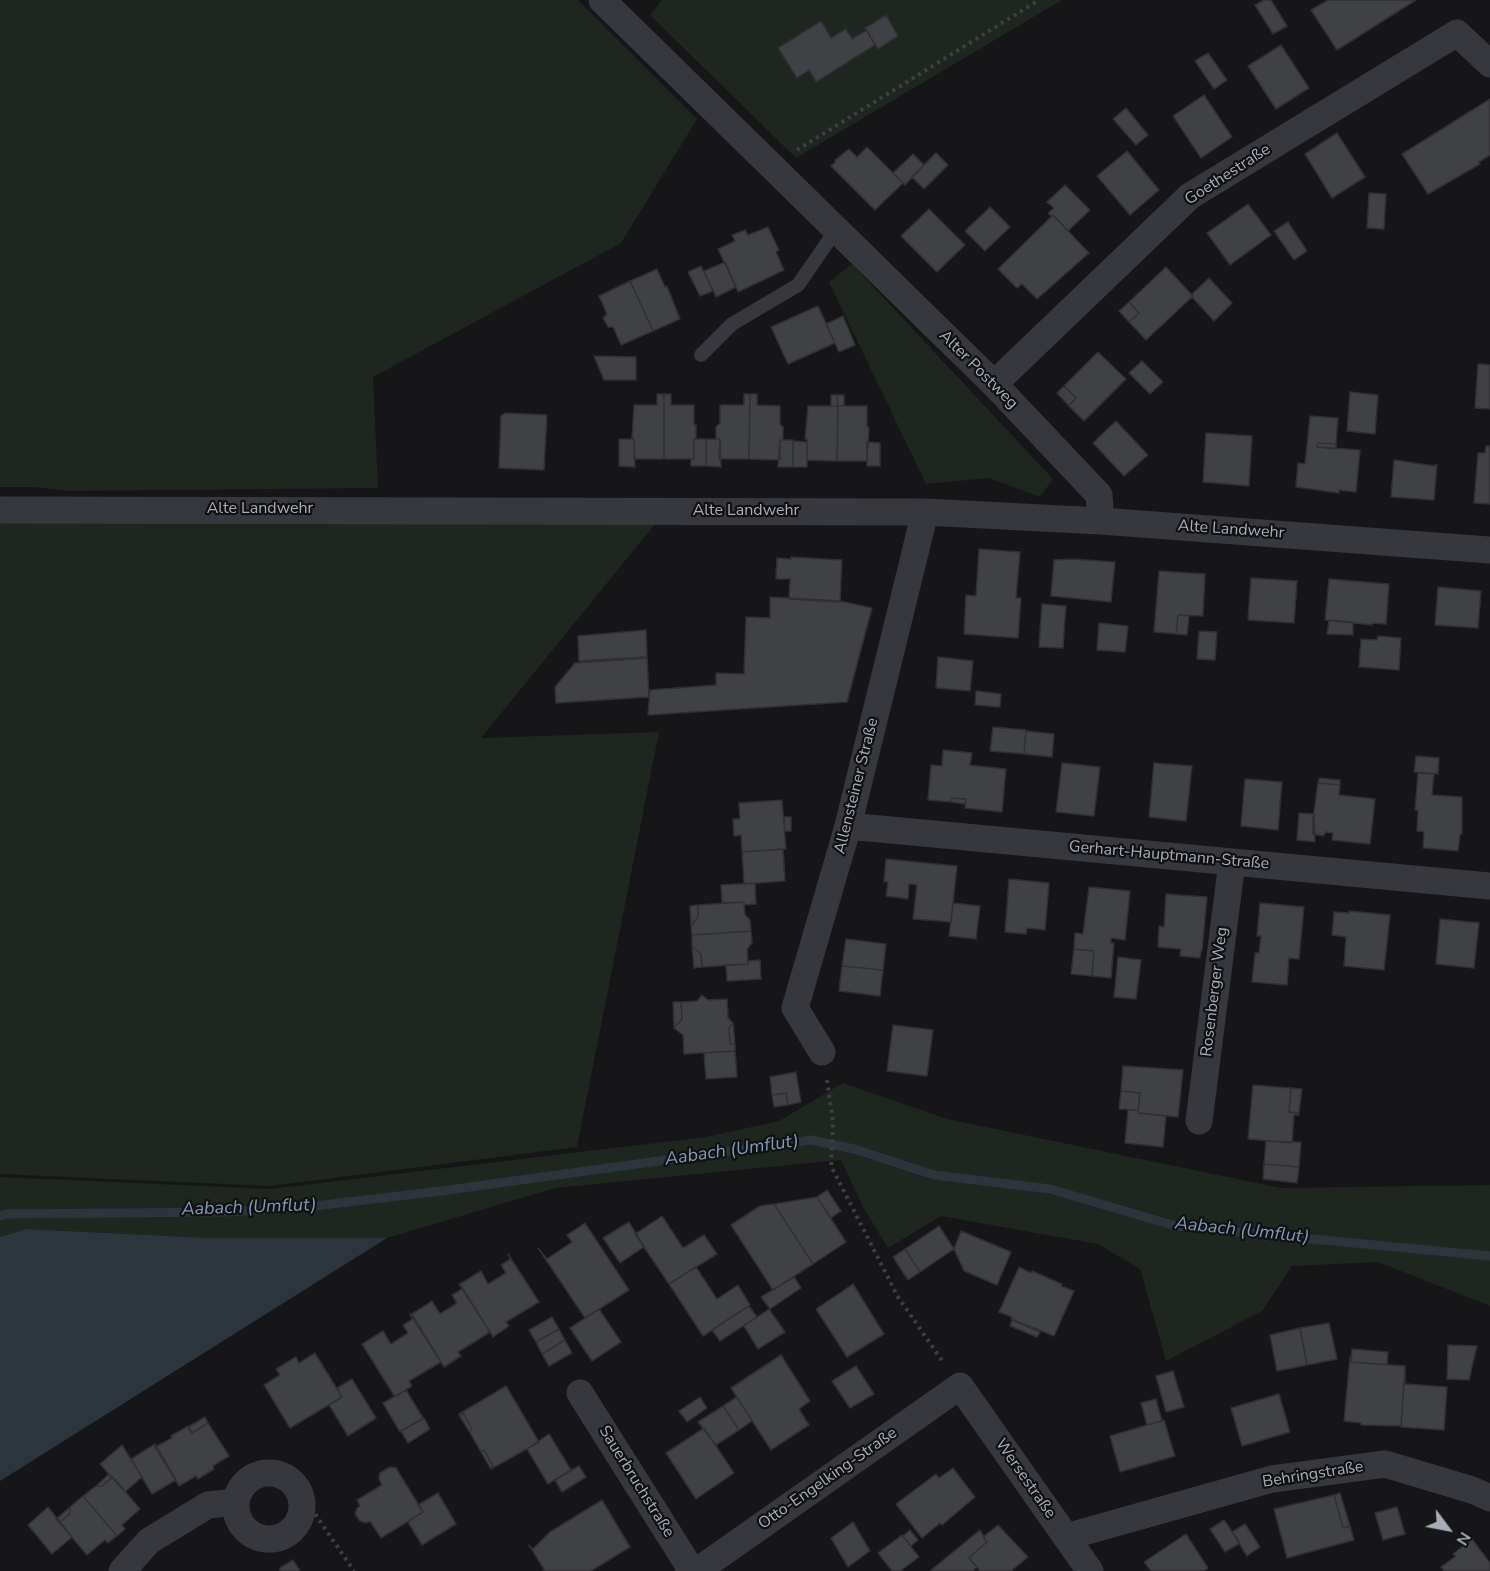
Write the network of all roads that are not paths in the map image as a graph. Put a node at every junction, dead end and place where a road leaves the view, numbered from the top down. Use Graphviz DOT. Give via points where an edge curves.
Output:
graph roads {
  1 [pos="602,0"];
  2 [pos="1490,64"];
  3 [pos="836,230"];
  4 [pos="701,355"];
  5 [pos="994,384"];
  6 [pos="0,510"];
  7 [pos="926,512"];
  8 [pos="1101,520"];
  9 [pos="1490,550"];
  10 [pos="848,826"];
  11 [pos="1232,862"];
  12 [pos="1490,886"];
  13 [pos="822,1052"];
  14 [pos="1199,1121"];
  15 [pos="960,1386"];
  16 [pos="580,1393"];
  17 [pos="1490,1498"];
  18 [pos="236,1502"];
  19 [pos="1066,1537"];
  20 [pos="122,1571"];
  21 [pos="692,1571"];
  22 [pos="697,1571"];
  23 [pos="1090,1571"];
  1 -- 3 [label="street, Alter Postweg"];
  2 -- 5 [label="street, Goethestraße" via="1457,33 1190,196"];
  3 -- 4 [label="lane" via="798,285 732,324"];
  3 -- 5 [label="street, Alter Postweg"];
  5 -- 8 [label="street, Alter Postweg" via="1099,495"];
  6 -- 7 [label="street, Alte Landwehr"];
  7 -- 8 [label="street, Alte Landwehr"];
  7 -- 10 [label="street, Allensteiner Straße"];
  8 -- 9 [label="street, Alte Landwehr"];
  10 -- 11 [label="street, Gerhart-Hauptmann-Straße"];
  10 -- 13 [label="street, Allensteiner Straße" via="795,1008"];
  11 -- 12 [label="street, Gerhart-Hauptmann-Straße"];
  11 -- 14 [label="street, Rosenberger Weg"];
  15 -- 19 [label="street, Wersestraße"];
  15 -- 22 [label="street, Otto-Engelking-Straße"];
  16 -- 21 [label="street, Sauerbruchstraße"];
  17 -- 19 [label="street, Behringstraße" via="1385,1464 1272,1479"];
  18 -- 18 [label="street" via="246,1481 256,1475 279,1474 297,1488 302,1510 292,1531 282,1537 259,1538 241,1524"];
  18 -- 20 [label="street" via="208,1505 149,1541"];
  19 -- 23 [label="street, Wersestraße"];
}
